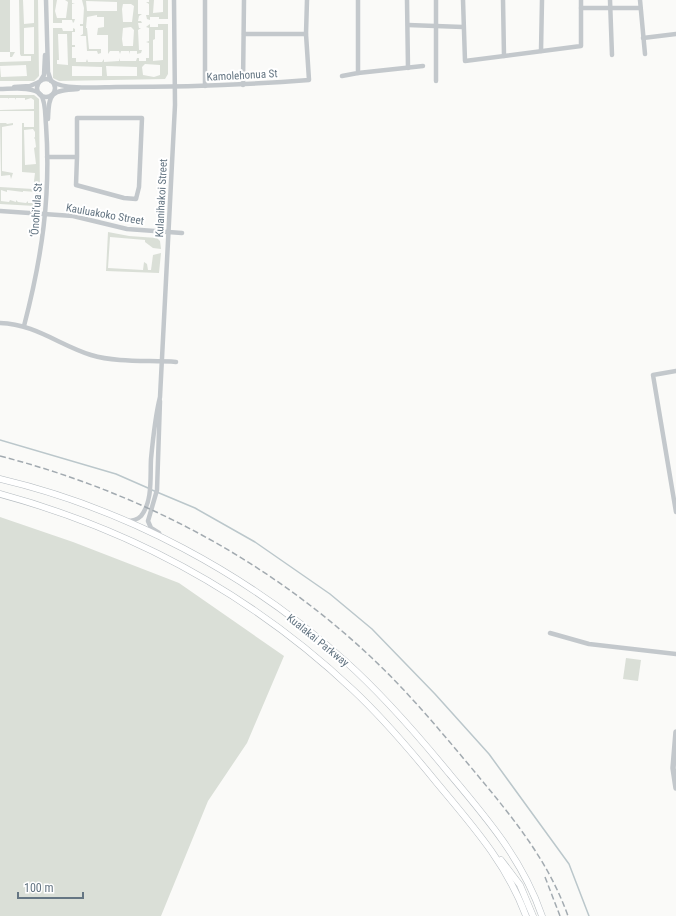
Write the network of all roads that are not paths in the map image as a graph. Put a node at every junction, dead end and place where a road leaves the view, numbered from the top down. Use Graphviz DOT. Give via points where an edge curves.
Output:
graph roads {
  1 [pos="46,0"];
  2 [pos="174,0"];
  3 [pos="205,0"];
  4 [pos="244,0"];
  5 [pos="307,0"];
  6 [pos="358,0"];
  7 [pos="407,0"];
  8 [pos="436,0"];
  9 [pos="463,0"];
  10 [pos="503,0"];
  11 [pos="542,0"];
  12 [pos="581,0"];
  13 [pos="610,0"];
  14 [pos="640,0"];
  15 [pos="581,8"];
  16 [pos="640,8"];
  17 [pos="610,9"];
  18 [pos="408,25"];
  19 [pos="436,26"];
  20 [pos="463,27"];
  21 [pos="244,34"];
  22 [pos="306,34"];
  23 [pos="676,34"];
  24 [pos="46,35"];
  25 [pos="643,38"];
  26 [pos="541,51"];
  27 [pos="645,54"];
  28 [pos="612,55"];
  29 [pos="504,56"];
  30 [pos="423,66"];
  31 [pos="408,68"];
  32 [pos="358,73"];
  33 [pos="342,76"];
  34 [pos="40,81"];
  35 [pos="52,81"];
  36 [pos="436,81"];
  37 [pos="244,85"];
  38 [pos="205,86"];
  39 [pos="97,87"];
  40 [pos="175,87"];
  41 [pos="0,88"];
  42 [pos="40,94"];
  43 [pos="52,94"];
  44 [pos="47,136"];
  45 [pos="47,157"];
  46 [pos="77,157"];
  47 [pos="0,211"];
  48 [pos="46,214"];
  49 [pos="168,232"];
  50 [pos="182,232"];
  51 [pos="0,323"];
  52 [pos="24,326"];
  53 [pos="162,361"];
  54 [pos="176,362"];
  55 [pos="676,371"];
  56 [pos="160,397"];
  57 [pos="0,479"];
  58 [pos="0,494"];
  59 [pos="676,512"];
  60 [pos="120,519"];
  61 [pos="220,570"];
  62 [pos="550,632"];
  63 [pos="676,654"];
  64 [pos="676,732"];
  65 [pos="676,788"];
  66 [pos="488,845"];
  67 [pos="526,916"];
  68 [pos="533,916"];
  69 [pos="542,916"];
  1 -- 24 [label="street"];
  2 -- 40 [label="street, Kulanihakoi Street"];
  3 -- 38 [label="street"];
  4 -- 21 [label="street"];
  5 -- 22 [label="street, Kamolehonua St"];
  6 -- 32 [label="street"];
  7 -- 18 [label="street"];
  8 -- 19 [label="street"];
  9 -- 20 [label="street"];
  10 -- 29 [label="street"];
  11 -- 26 [label="street"];
  12 -- 15 [label="street"];
  13 -- 17 [label="street"];
  14 -- 16 [label="street"];
  15 -- 17 [label="street"];
  15 -- 26 [label="street" via="581,46"];
  16 -- 17 [label="street"];
  16 -- 25 [label="street"];
  17 -- 28 [label="street"];
  18 -- 19 [label="street"];
  18 -- 31 [label="street"];
  19 -- 20 [label="street"];
  19 -- 36 [label="street"];
  20 -- 29 [label="street" via="465,61"];
  21 -- 22 [label="street"];
  21 -- 37 [label="street"];
  22 -- 37 [label="street, Kamolehonua St" via="309,80"];
  23 -- 25 [label="street"];
  24 -- 34 [label="street" via="44,75"];
  24 -- 35 [label="street" via="48,72"];
  25 -- 27 [label="street"];
  26 -- 29 [label="street"];
  30 -- 31 [label="street"];
  31 -- 32 [label="street"];
  32 -- 33 [label="street"];
  34 -- 35 [label="street"];
  34 -- 41 [label="street" via="30,86"];
  34 -- 42 [label="street" via="37,87"];
  35 -- 39 [label="street, Kamolehonua St" via="60,86"];
  35 -- 43 [label="street" via="55,90"];
  37 -- 38 [label="street, Kamolehonua St"];
  38 -- 40 [label="street, Kamolehonua St"];
  39 -- 40 [label="street, Kamolehonua St"];
  39 -- 43 [label="street, Kamolehonua St" via="62,90"];
  40 -- 49 [label="street, Kulanihakoi Street"];
  41 -- 42 [label="street" via="32,90"];
  42 -- 43 [label="street"];
  42 -- 44 [label="street, ‘Ōnohi‘ula St" via="44,104"];
  43 -- 44 [label="street" via="49,101"];
  44 -- 45 [label="street, ‘Ōnohi‘ula St"];
  45 -- 46 [label="street"];
  45 -- 48 [label="street, ‘Ōnohi‘ula St"];
  46 -- 46 [label="street" via="76,185 136,199 139,187 142,118 77,118"];
  47 -- 48 [label="street, Kauluakoko Street"];
  48 -- 49 [label="street, Kauluakoko Street" via="77,216 127,229"];
  48 -- 52 [label="street, ‘Ōnohi‘ula St" via="40,258"];
  49 -- 50 [label="street, Kauluakoko Street"];
  49 -- 53 [label="street, Kulanihakoi Street"];
  51 -- 52 [label="street"];
  52 -- 53 [label="street" via="93,356"];
  53 -- 54 [label="street"];
  53 -- 56 [label="street, Kulanihakoi Street"];
  55 -- 59 [label="street" via="653,375"];
  56 -- 60 [label="street, Kulanihakoi Street" via="156,414 149,493 144,510 135,520"];
  56 -- 61 [label="street, Kulanihakoi Street" via="158,474 156,494 148,521 152,530 192,550"];
  57 -- 60 [label="main road, Kualakai Parkway"];
  58 -- 66 [label="main road, Kualakai Parkway" via="79,519 139,544 195,573 262,615 312,653 371,708"];
  60 -- 61 [label="main road, Kualakai Parkway"];
  61 -- 69 [label="main road, Kualakai Parkway" via="264,597 317,637 391,706 497,830 523,870"];
  62 -- 63 [label="street" via="589,644"];
  64 -- 65 [label="street" via="673,768"];
  66 -- 67 [label="main road, Kualakai Parkway" via="508,876"];
  66 -- 68 [label="main road" via="516,878"];
}
